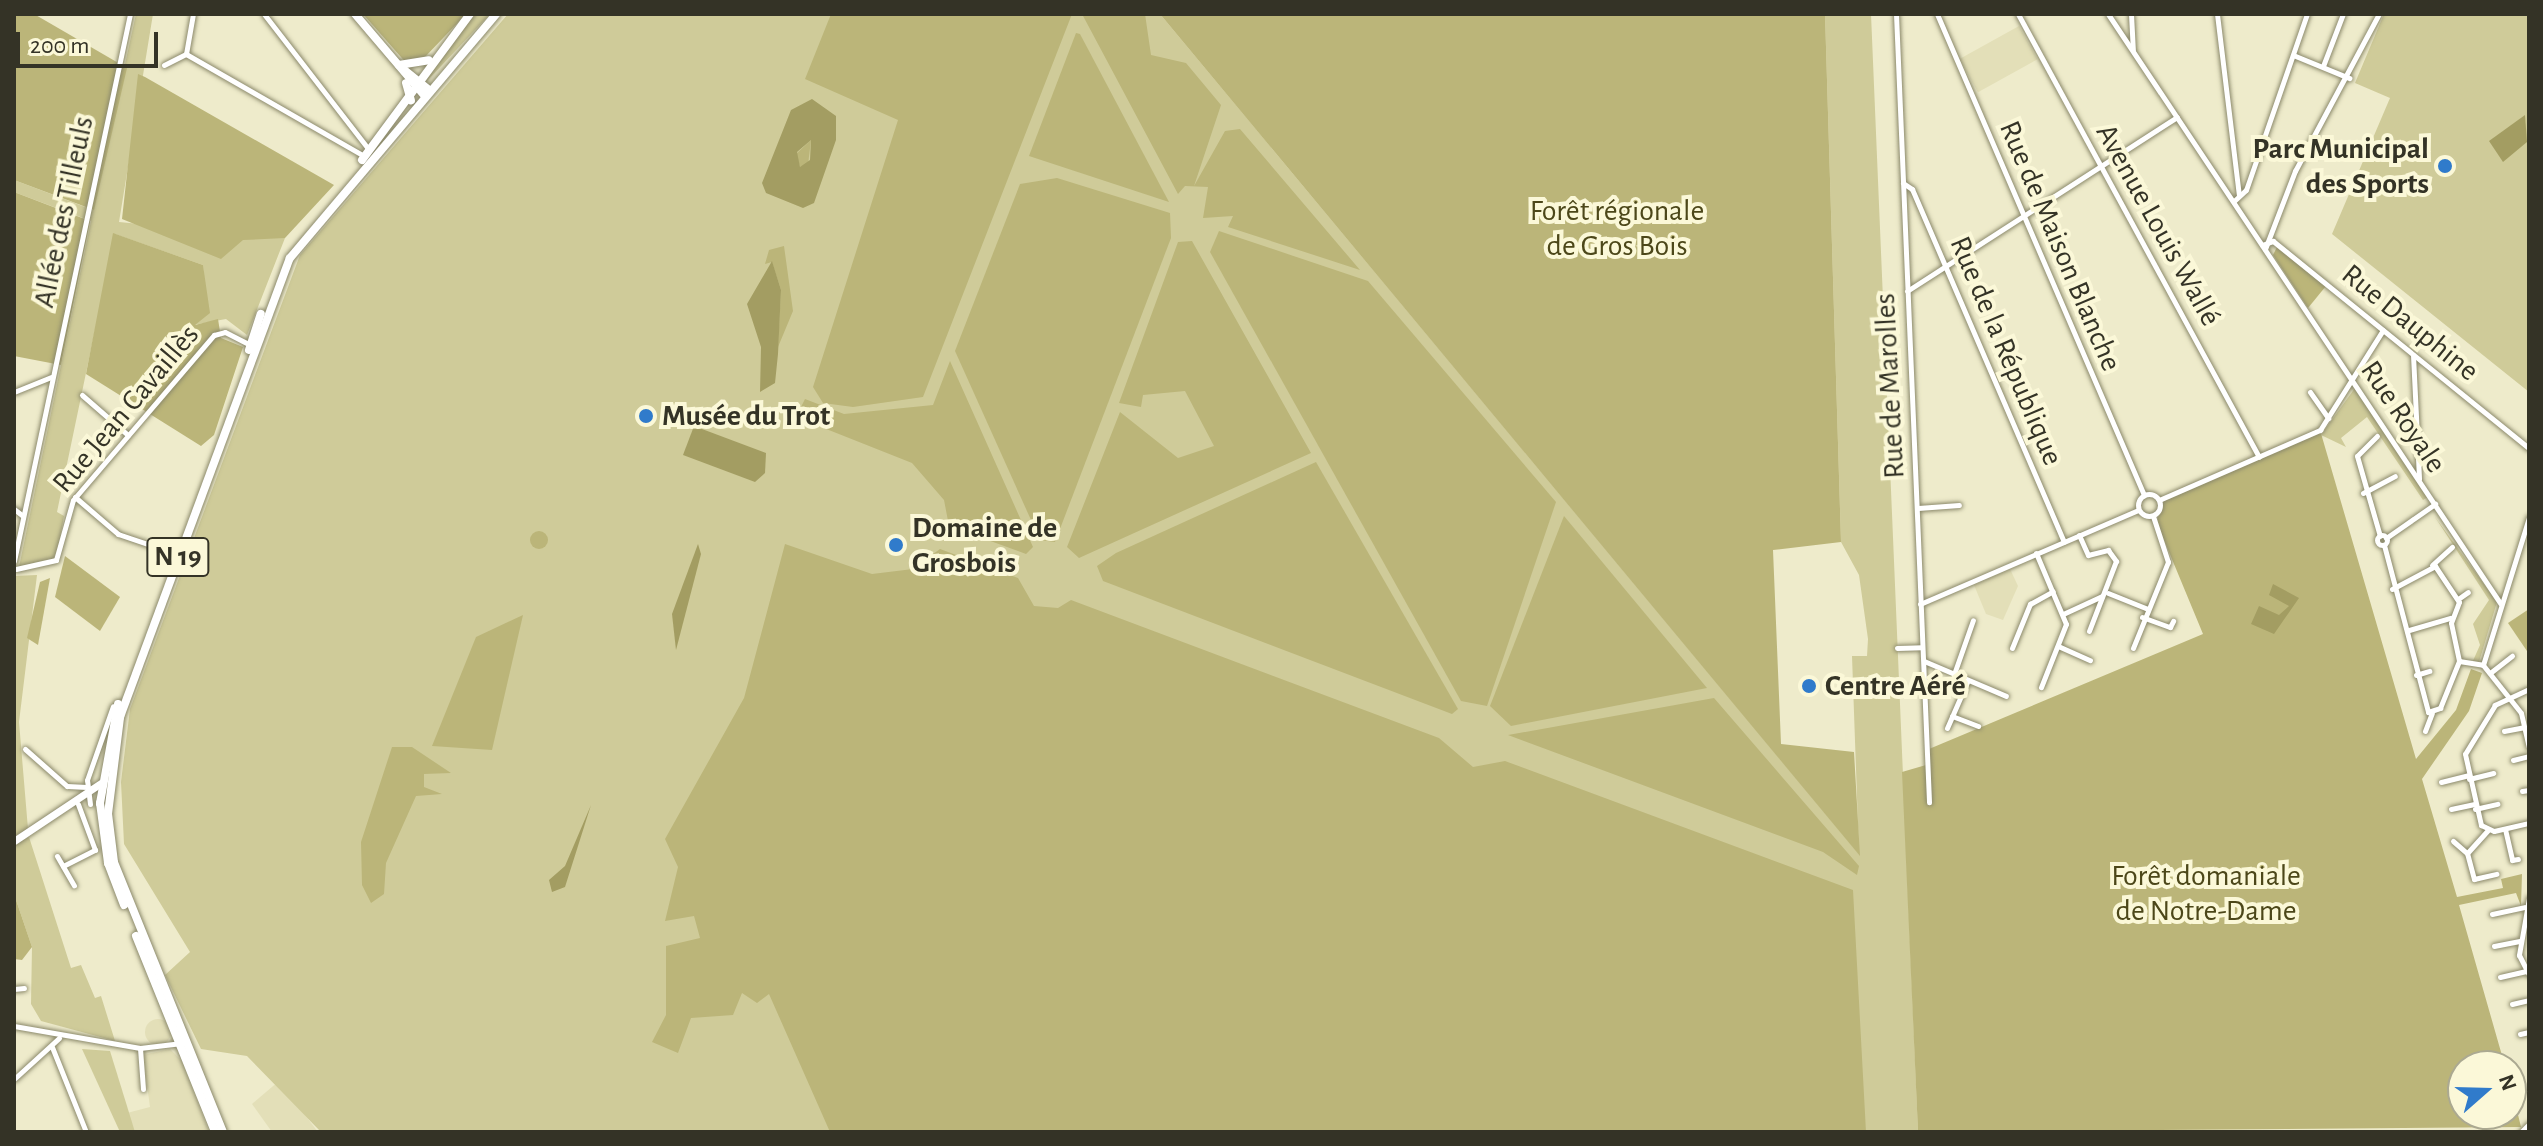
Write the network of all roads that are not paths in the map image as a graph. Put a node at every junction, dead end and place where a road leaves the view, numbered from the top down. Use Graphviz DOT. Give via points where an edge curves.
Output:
graph roads {
  1 [pos="130,14"];
  2 [pos="193,14"];
  3 [pos="264,14"];
  4 [pos="357,14"];
  5 [pos="470,14"];
  6 [pos="496,14"];
  7 [pos="1896,14"];
  8 [pos="1937,14"];
  9 [pos="2018,14"];
  10 [pos="2108,14"];
  11 [pos="2131,14"];
  12 [pos="2217,14"];
  13 [pos="2307,14"];
  14 [pos="2343,14"];
  15 [pos="2379,14"];
  16 [pos="2132,51"];
  17 [pos="186,54"];
  18 [pos="2293,55"];
  19 [pos="430,59"];
  20 [pos="164,65"];
  21 [pos="2323,66"];
  22 [pos="398,67"];
  23 [pos="2349,78"];
  24 [pos="406,83"];
  25 [pos="417,86"];
  26 [pos="427,92"];
  27 [pos="411,100"];
  28 [pos="2177,117"];
  29 [pos="367,154"];
  30 [pos="2101,167"];
  31 [pos="1903,183"];
  32 [pos="2236,199"];
  33 [pos="2024,217"];
  34 [pos="2267,244"];
  35 [pos="1946,268"];
  36 [pos="1907,291"];
  37 [pos="2383,330"];
  38 [pos="252,346"];
  39 [pos="2413,354"];
  40 [pos="51,377"];
  41 [pos="2352,379"];
  42 [pos="14,392"];
  43 [pos="2310,392"];
  44 [pos="82,395"];
  45 [pos="2328,418"];
  46 [pos="128,435"];
  47 [pos="2377,436"];
  48 [pos="2529,448"];
  49 [pos="2259,457"];
  50 [pos="2395,476"];
  51 [pos="2419,480"];
  52 [pos="2363,493"];
  53 [pos="2144,495"];
  54 [pos="75,497"];
  55 [pos="2159,500"];
  56 [pos="2435,504"];
  57 [pos="1959,505"];
  58 [pos="1918,508"];
  59 [pos="14,509"];
  60 [pos="2138,510"];
  61 [pos="23,516"];
  62 [pos="2153,516"];
  63 [pos="2529,517"];
  64 [pos="2079,535"];
  65 [pos="2383,539"];
  66 [pos="2064,542"];
  67 [pos="2452,547"];
  68 [pos="174,553"];
  69 [pos="2036,553"];
  70 [pos="2432,565"];
  71 [pos="14,566"];
  72 [pos="2392,589"];
  73 [pos="2053,591"];
  74 [pos="2468,592"];
  75 [pos="2105,595"];
  76 [pos="2458,599"];
  77 [pos="2500,603"];
  78 [pos="1920,604"];
  79 [pos="2079,606"];
  80 [pos="2148,609"];
  81 [pos="2063,614"];
  82 [pos="2096,615"];
  83 [pos="2142,617"];
  84 [pos="2451,618"];
  85 [pos="1973,620"];
  86 [pos="2173,621"];
  87 [pos="2409,630"];
  88 [pos="2089,631"];
  89 [pos="2058,646"];
  90 [pos="1922,647"];
  91 [pos="1897,648"];
  92 [pos="2012,648"];
  93 [pos="2133,648"];
  94 [pos="2512,656"];
  95 [pos="2090,660"];
  96 [pos="1924,661"];
  97 [pos="2459,661"];
  98 [pos="2483,665"];
  99 [pos="2429,671"];
  100 [pos="2490,673"];
  101 [pos="1954,674"];
  102 [pos="2416,675"];
  103 [pos="1968,680"];
  104 [pos="2041,687"];
  105 [pos="2529,689"];
  106 [pos="2006,696"];
  107 [pos="2508,696"];
  108 [pos="113,706"];
  109 [pos="2432,713"];
  110 [pos="1952,716"];
  111 [pos="2525,722"];
  112 [pos="1978,726"];
  113 [pos="1947,728"];
  114 [pos="2425,731"];
  115 [pos="2504,731"];
  116 [pos="2529,747"];
  117 [pos="25,749"];
  118 [pos="2529,756"];
  119 [pos="2513,760"];
  120 [pos="2493,773"];
  121 [pos="2469,777"];
  122 [pos="2441,782"];
  123 [pos="101,783"];
  124 [pos="87,787"];
  125 [pos="89,800"];
  126 [pos="104,800"];
  127 [pos="1929,802"];
  128 [pos="78,804"];
  129 [pos="2497,804"];
  130 [pos="2475,807"];
  131 [pos="2451,809"];
  132 [pos="2529,823"];
  133 [pos="2505,829"];
  134 [pos="2488,830"];
  135 [pos="14,841"];
  136 [pos="2453,841"];
  137 [pos="2467,853"];
  138 [pos="57,856"];
  139 [pos="2518,859"];
  140 [pos="63,866"];
  141 [pos="2496,874"];
  142 [pos="74,885"];
  143 [pos="2529,898"];
  144 [pos="2524,907"];
  145 [pos="2492,914"];
  146 [pos="2529,933"];
  147 [pos="2521,938"];
  148 [pos="2494,946"];
  149 [pos="2527,969"];
  150 [pos="2500,977"];
  151 [pos="24,988"];
  152 [pos="14,989"];
  153 [pos="2529,1000"];
  154 [pos="2512,1004"];
  155 [pos="14,1026"];
  156 [pos="2529,1032"];
  157 [pos="2520,1034"];
  158 [pos="59,1038"];
  159 [pos="183,1042"];
  160 [pos="52,1047"];
  161 [pos="140,1048"];
  162 [pos="14,1079"];
  163 [pos="143,1089"];
  164 [pos="86,1130"];
  165 [pos="74,1132"];
  166 [pos="215,1132"];
  167 [pos="223,1132"];
  1 -- 40 [label="street, Allée des Tilleuls"];
  2 -- 17 [label="street"];
  3 -- 29 [label="street"];
  4 -- 22 [label="main road"];
  5 -- 19 [label="main road, N 19"];
  6 -- 26 [label="main road, N 19"];
  7 -- 31 [label="street, Rue de Marolles"];
  8 -- 33 [label="street, Rue de Maison Blanche"];
  9 -- 30 [label="street, Avenue Louis Wallé"];
  10 -- 16 [label="street, Rue Royale"];
  11 -- 16 [label="street"];
  12 -- 32 [label="street"];
  13 -- 18 [label="street"];
  14 -- 21 [label="street"];
  15 -- 23 [label="street"];
  16 -- 28 [label="street, Rue Royale"];
  17 -- 20 [label="street"];
  17 -- 29 [label="street"];
  18 -- 21 [label="street"];
  18 -- 32 [label="street"];
  19 -- 22 [label="main road"];
  19 -- 25 [label="main road, N 19"];
  21 -- 23 [label="street"];
  22 -- 24 [label="main road"];
  22 -- 25 [label="main road"];
  23 -- 34 [label="street" via="2295,171"];
  24 -- 25 [label="main road"];
  24 -- 27 [label="main road"];
  25 -- 26 [label="main road"];
  25 -- 27 [label="main road, N 19"];
  26 -- 38 [label="main road, N 19" via="301,240"];
  27 -- 29 [label="main road, N 19"];
  28 -- 30 [label="street"];
  28 -- 32 [label="street, Rue Royale"];
  29 -- 38 [label="main road, N 19" via="293,244"];
  30 -- 33 [label="street"];
  30 -- 49 [label="street, Avenue Louis Wallé"];
  31 -- 35 [label="street, Rue de la République"];
  31 -- 36 [label="street, Rue de Marolles"];
  32 -- 34 [label="street, Rue Royale" via="2256,236"];
  33 -- 35 [label="street"];
  33 -- 53 [label="street, Rue de Maison Blanche"];
  34 -- 37 [label="street, Rue Dauphine"];
  34 -- 41 [label="street, Rue Royale" via="2269,256"];
  35 -- 36 [label="street"];
  35 -- 66 [label="street, Rue de la République"];
  36 -- 58 [label="street, Rue de Marolles"];
  37 -- 39 [label="street, Rue Dauphine"];
  37 -- 41 [label="street"];
  38 -- 46 [label="street, Rue Jean Cavaillès" via="225,332 214,335"];
  38 -- 68 [label="main road, N 19"];
  38 -- 126 [label="main road, N 19" via="123,705"];
  39 -- 48 [label="street, Rue Dauphine"];
  39 -- 51 [label="street"];
  40 -- 42 [label="street"];
  40 -- 61 [label="street, Allée des Tilleuls"];
  41 -- 45 [label="street"];
  41 -- 51 [label="street, Rue Royale"];
  43 -- 45 [label="street"];
  44 -- 46 [label="street"];
  45 -- 49 [label="street" via="2320,430"];
  46 -- 54 [label="street, Rue Jean Cavaillès"];
  47 -- 52 [label="street" via="2358,452"];
  49 -- 55 [label="street"];
  50 -- 52 [label="street"];
  51 -- 56 [label="street, Rue Royale"];
  52 -- 65 [label="street"];
  53 -- 55 [label="street"];
  53 -- 60 [label="street"];
  54 -- 68 [label="street" via="118,534"];
  54 -- 71 [label="street, Rue Jean Cavaillès" via="56,560"];
  55 -- 62 [label="street"];
  56 -- 65 [label="street"];
  56 -- 77 [label="street, Rue Royale"];
  57 -- 58 [label="street"];
  58 -- 78 [label="street, Rue de Marolles"];
  59 -- 61 [label="street"];
  60 -- 62 [label="street"];
  60 -- 64 [label="street"];
  61 -- 71 [label="street, Allée des Tilleuls"];
  62 -- 80 [label="street" via="2169,551"];
  63 -- 77 [label="street"];
  64 -- 66 [label="street"];
  64 -- 75 [label="street" via="2088,555 2113,553 2116,574"];
  65 -- 72 [label="street"];
  66 -- 69 [label="street"];
  67 -- 70 [label="street"];
  68 -- 123 [label="main road, N 19" via="117,707"];
  69 -- 73 [label="street"];
  69 -- 78 [label="street"];
  70 -- 72 [label="street"];
  70 -- 76 [label="street"];
  72 -- 87 [label="street"];
  73 -- 81 [label="street"];
  73 -- 92 [label="street" via="2030,604"];
  74 -- 76 [label="street"];
  75 -- 79 [label="street"];
  75 -- 80 [label="street"];
  75 -- 82 [label="street"];
  76 -- 84 [label="street"];
  77 -- 98 [label="street"];
  78 -- 90 [label="street, Rue de Marolles"];
  79 -- 81 [label="street"];
  79 -- 82 [label="street"];
  80 -- 83 [label="street"];
  81 -- 89 [label="street"];
  82 -- 88 [label="street"];
  83 -- 86 [label="street" via="2170,627"];
  83 -- 93 [label="street"];
  84 -- 87 [label="street"];
  84 -- 97 [label="street"];
  85 -- 101 [label="street"];
  87 -- 102 [label="street"];
  89 -- 95 [label="street"];
  89 -- 104 [label="street"];
  90 -- 91 [label="street"];
  90 -- 96 [label="street, Rue de Marolles"];
  94 -- 100 [label="street"];
  96 -- 101 [label="street"];
  96 -- 127 [label="street, Rue de Marolles"];
  97 -- 98 [label="street"];
  97 -- 109 [label="street"];
  98 -- 100 [label="street"];
  99 -- 102 [label="street"];
  100 -- 107 [label="street"];
  101 -- 103 [label="street"];
  102 -- 109 [label="street"];
  103 -- 106 [label="street"];
  103 -- 110 [label="street"];
  105 -- 107 [label="street"];
  107 -- 111 [label="street"];
  107 -- 121 [label="street" via="2467,749"];
  108 -- 124 [label="street"];
  109 -- 114 [label="street"];
  110 -- 112 [label="street"];
  110 -- 113 [label="street"];
  111 -- 115 [label="street"];
  111 -- 116 [label="street"];
  117 -- 124 [label="street" via="67,786"];
  118 -- 119 [label="street"];
  120 -- 121 [label="street"];
  121 -- 122 [label="street"];
  121 -- 130 [label="street"];
  123 -- 125 [label="street"];
  123 -- 126 [label="main road, N 19"];
  124 -- 125 [label="street"];
  125 -- 126 [label="street"];
  125 -- 128 [label="street"];
  126 -- 159 [label="main road, N 19" via="120,881"];
  128 -- 135 [label="street"];
  128 -- 140 [label="street" via="95,850"];
  129 -- 130 [label="street"];
  130 -- 131 [label="street"];
  130 -- 134 [label="street"];
  132 -- 133 [label="street"];
  133 -- 134 [label="street"];
  133 -- 139 [label="street" via="2512,860"];
  134 -- 137 [label="street"];
  136 -- 137 [label="street"];
  137 -- 141 [label="street" via="2474,879"];
  138 -- 140 [label="street"];
  140 -- 142 [label="street"];
  143 -- 144 [label="street"];
  144 -- 145 [label="street"];
  144 -- 147 [label="street"];
  146 -- 147 [label="street"];
  147 -- 148 [label="street"];
  147 -- 149 [label="street"];
  149 -- 150 [label="street"];
  151 -- 152 [label="street"];
  153 -- 154 [label="street"];
  155 -- 158 [label="street"];
  156 -- 157 [label="street"];
  158 -- 160 [label="street"];
  158 -- 161 [label="street"];
  159 -- 161 [label="street"];
  159 -- 166 [label="main road, N 19"];
  159 -- 167 [label="main road, N 19"];
  160 -- 162 [label="street"];
  160 -- 164 [label="street"];
  161 -- 163 [label="street"];
  164 -- 165 [label="street"];
}
